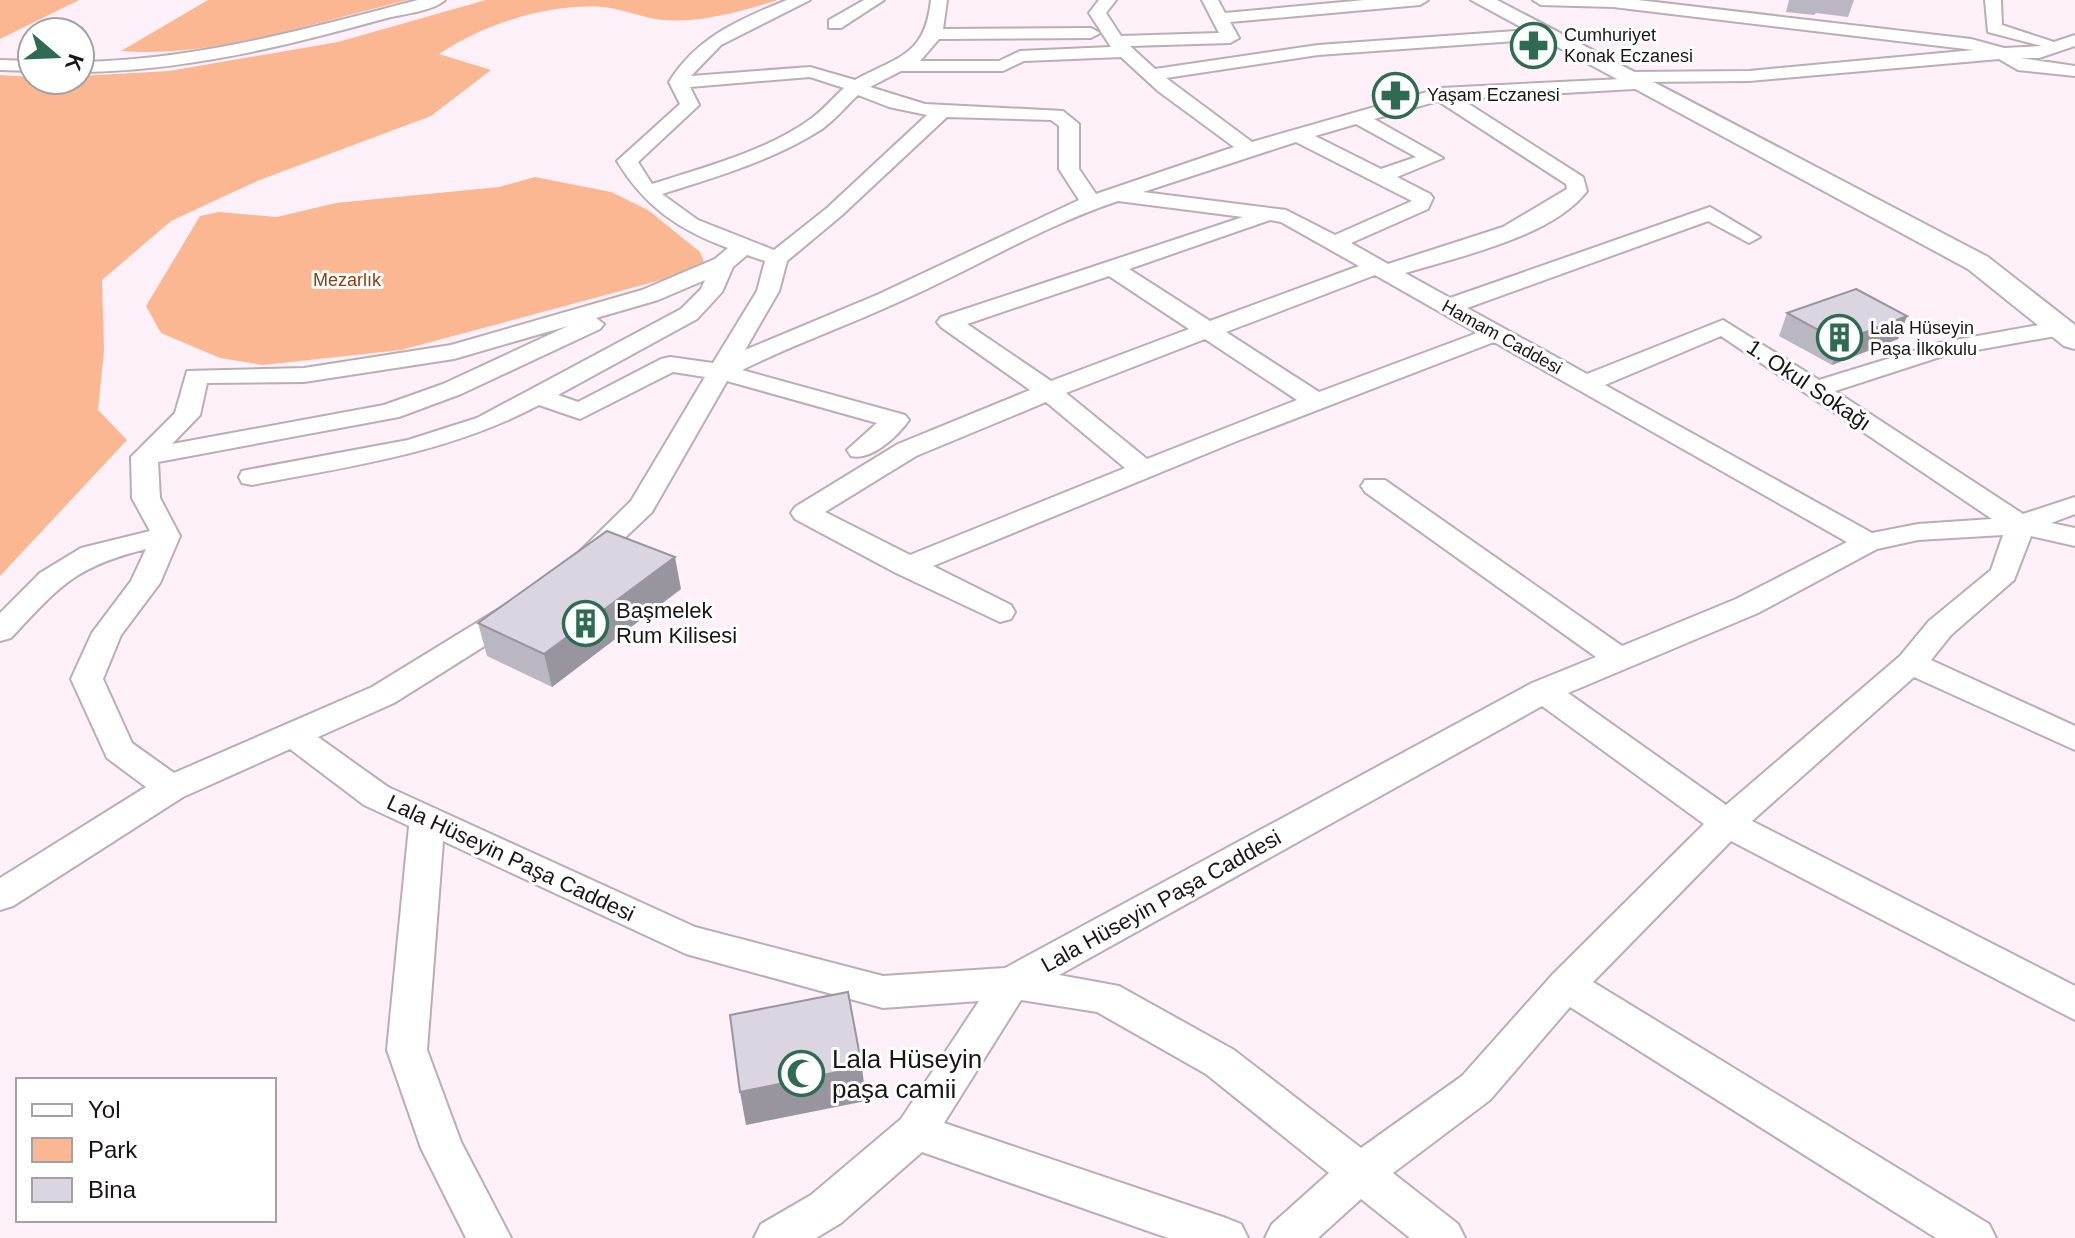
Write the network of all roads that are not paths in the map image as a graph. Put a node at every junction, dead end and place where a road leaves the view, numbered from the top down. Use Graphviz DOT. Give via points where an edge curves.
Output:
graph roads {
  1 [pos="437,0"];
  2 [pos="802,0"];
  3 [pos="876,0"];
  4 [pos="939,0"];
  5 [pos="1108,0"];
  6 [pos="1210,0"];
  7 [pos="1420,0"];
  8 [pos="1481,0"];
  9 [pos="1541,0"];
  10 [pos="1993,0"];
  11 [pos="1714,4"];
  12 [pos="1769,11"];
  13 [pos="1220,18"];
  14 [pos="835,24"];
  15 [pos="933,34"];
  16 [pos="1542,34"];
  17 [pos="1118,42"];
  18 [pos="2071,49"];
  19 [pos="2003,53"];
  20 [pos="2039,53"];
  21 [pos="2018,65"];
  22 [pos="96,66"];
  23 [pos="903,66"];
  24 [pos="2075,71"];
  25 [pos="1153,75"];
  26 [pos="678,82"];
  27 [pos="1637,84"];
  28 [pos="858,86"];
  29 [pos="1441,94"];
  30 [pos="946,108"];
  31 [pos="1358,118"];
  32 [pos="1298,135"];
  33 [pos="1249,149"];
  34 [pos="1381,176"];
  35 [pos="648,192"];
  36 [pos="1103,198"];
  37 [pos="1270,215"];
  38 [pos="1749,237"];
  39 [pos="1334,243"];
  40 [pos="744,246"];
  41 [pos="777,258"];
  42 [pos="723,264"];
  43 [pos="1112,268"];
  44 [pos="1380,270"];
  45 [pos="650,295"];
  46 [pos="1448,307"];
  47 [pos="1210,329"];
  48 [pos="1495,334"];
  49 [pos="2068,334"];
  50 [pos="720,372"];
  51 [pos="1585,384"];
  52 [pos="1815,389"];
  53 [pos="1048,391"];
  54 [pos="538,396"];
  55 [pos="1316,401"];
  56 [pos="860,450"];
  57 [pos="144,457"];
  58 [pos="1143,469"];
  59 [pos="252,477"];
  60 [pos="1375,486"];
  61 [pos="2075,505"];
  62 [pos="2020,525"];
  63 [pos="166,536"];
  64 [pos="2075,537"];
  65 [pos="1868,542"];
  66 [pos="906,567"];
  67 [pos="568,576"];
  68 [pos="530,603"];
  69 [pos="1000,612"];
  70 [pos="0,631"];
  71 [pos="1622,661"];
  72 [pos="1911,663"];
  73 [pos="1543,691"];
  74 [pos="293,735"];
  75 [pos="2075,739"];
  76 [pos="171,788"];
  77 [pos="427,819"];
  78 [pos="1727,823"];
  79 [pos="0,896"];
  80 [pos="1011,983"];
  81 [pos="1566,985"];
  82 [pos="2075,1004"];
  83 [pos="916,1132"];
  84 [pos="1362,1171"];
  85 [pos="489,1238"];
  86 [pos="776,1238"];
  87 [pos="1226,1238"];
  88 [pos="1287,1238"];
  89 [pos="1443,1238"];
  90 [pos="1974,1238"];
  1 -- 22 [label="street" via="239,49 165,62"];
  2 -- 26 [label="street" via="728,32 687,63"];
  3 -- 14 [label="street"];
  4 -- 15 [label="street" via="939,25"];
  5 -- 17 [label="street" via="1097,13"];
  6 -- 13 [label="street"];
  7 -- 13 [label="street"];
  8 -- 16 [label="street"];
  9 -- 11 [label="street"];
  10 -- 18 [label="street" via="1994,28"];
  11 -- 12 [label="street"];
  12 -- 19 [label="street"];
  12 -- 20 [label="street"];
  13 -- 17 [label="street" via="1230,38"];
  15 -- 17 [label="street"];
  15 -- 23 [label="street"];
  16 -- 25 [label="street" via="1318,50"];
  16 -- 27 [label="street"];
  17 -- 23 [label="street" via="1020,56 1003,66"];
  17 -- 25 [label="street"];
  18 -- 20 [label="street"];
  19 -- 20 [label="street"];
  19 -- 21 [label="street"];
  19 -- 27 [label="street"];
  21 -- 24 [label="street"];
  21 -- 27 [label="street"];
  23 -- 28 [label="street"];
  25 -- 33 [label="street"];
  26 -- 28 [label="street" via="810,72"];
  26 -- 35 [label="street" via="690,105 627,161"];
  27 -- 29 [label="street"];
  27 -- 49 [label="street" via="1978,263"];
  28 -- 30 [label="street" via="889,102"];
  28 -- 35 [label="street" via="815,125"];
  29 -- 31 [label="street"];
  29 -- 44 [label="street" via="1576,181 1577,191 1519,230"];
  30 -- 36 [label="street" via="1056,115 1069,124 1069,169"];
  30 -- 41 [label="street"];
  31 -- 32 [label="street"];
  31 -- 34 [label="street" via="1433,158"];
  32 -- 33 [label="street"];
  32 -- 34 [label="street"];
  33 -- 36 [label="street"];
  34 -- 39 [label="street" via="1423,198 1421,205"];
  35 -- 40 [label="street" via="699,231"];
  36 -- 37 [label="street, Hamam Caddesi"];
  36 -- 50 [label="street"];
  37 -- 39 [label="street, Hamam Caddesi" via="1286,216"];
  37 -- 43 [label="street"];
  38 -- 46 [label="street" via="1710,213"];
  39 -- 44 [label="street, Hamam Caddesi"];
  40 -- 41 [label="street"];
  40 -- 42 [label="street"];
  41 -- 50 [label="street" via="768,291"];
  42 -- 45 [label="street"];
  42 -- 54 [label="street" via="711,292 689,314"];
  43 -- 47 [label="street"];
  43 -- 53 [label="street" via="949,322"];
  44 -- 46 [label="street, Hamam Caddesi"];
  44 -- 47 [label="street"];
  45 -- 57 [label="street" via="532,353 390,412"];
  45 -- 57 [label="street" via="454,352 304,375 196,376 187,415"];
  46 -- 48 [label="street, Hamam Caddesi"];
  47 -- 53 [label="street"];
  47 -- 55 [label="street"];
  48 -- 51 [label="street, Hamam Caddesi"];
  48 -- 55 [label="street"];
  49 -- 52 [label="street" via="1939,350"];
  50 -- 54 [label="street" via="670,364 580,411"];
  50 -- 56 [label="street" via="896,420"];
  50 -- 67 [label="street" via="642,506"];
  51 -- 52 [label="street, 1. Okul Sokağı" via="1723,327"];
  51 -- 65 [label="street, Hamam Caddesi"];
  52 -- 62 [label="street, 1. Okul Sokağı"];
  53 -- 58 [label="street"];
  53 -- 66 [label="street" via="907,450 805,513"];
  54 -- 59 [label="street" via="486,423 413,447"];
  55 -- 58 [label="street"];
  57 -- 63 [label="street" via="146,498"];
  58 -- 66 [label="street"];
  60 -- 71 [label="street"];
  61 -- 62 [label="street"];
  62 -- 64 [label="street"];
  62 -- 65 [label="street, Lala Hüseyin Paşa Caddesi" via="1918,532"];
  62 -- 72 [label="street" via="2004,574 1940,628"];
  63 -- 70 [label="street" via="91,554 50,579"];
  63 -- 76 [label="street" via="145,583 107,633 87,679 119,750"];
  65 -- 71 [label="street, Lala Hüseyin Paşa Caddesi" via="1747,606"];
  66 -- 69 [label="street"];
  68 -- 74 [label="street" via="383,695"];
  71 -- 73 [label="street, Lala Hüseyin Paşa Caddesi"];
  72 -- 75 [label="street"];
  72 -- 78 [label="street"];
  73 -- 78 [label="street"];
  73 -- 80 [label="street, Lala Hüseyin Paşa Caddesi"];
  74 -- 76 [label="street"];
  74 -- 77 [label="street, Lala Hüseyin Paşa Caddesi" via="376,796"];
  76 -- 79 [label="street"];
  77 -- 80 [label="street, Lala Hüseyin Paşa Caddesi" via="686,939 883,992"];
  77 -- 85 [label="street" via="407,1050 442,1148"];
  78 -- 81 [label="street"];
  78 -- 82 [label="street"];
  80 -- 83 [label="street"];
  80 -- 84 [label="street" via="1105,997 1220,1062"];
  81 -- 84 [label="street" via="1476,1088"];
  81 -- 90 [label="street"];
  83 -- 86 [label="street" via="826,1209"];
  83 -- 87 [label="street"];
  84 -- 88 [label="street"];
  84 -- 89 [label="street"];
}
